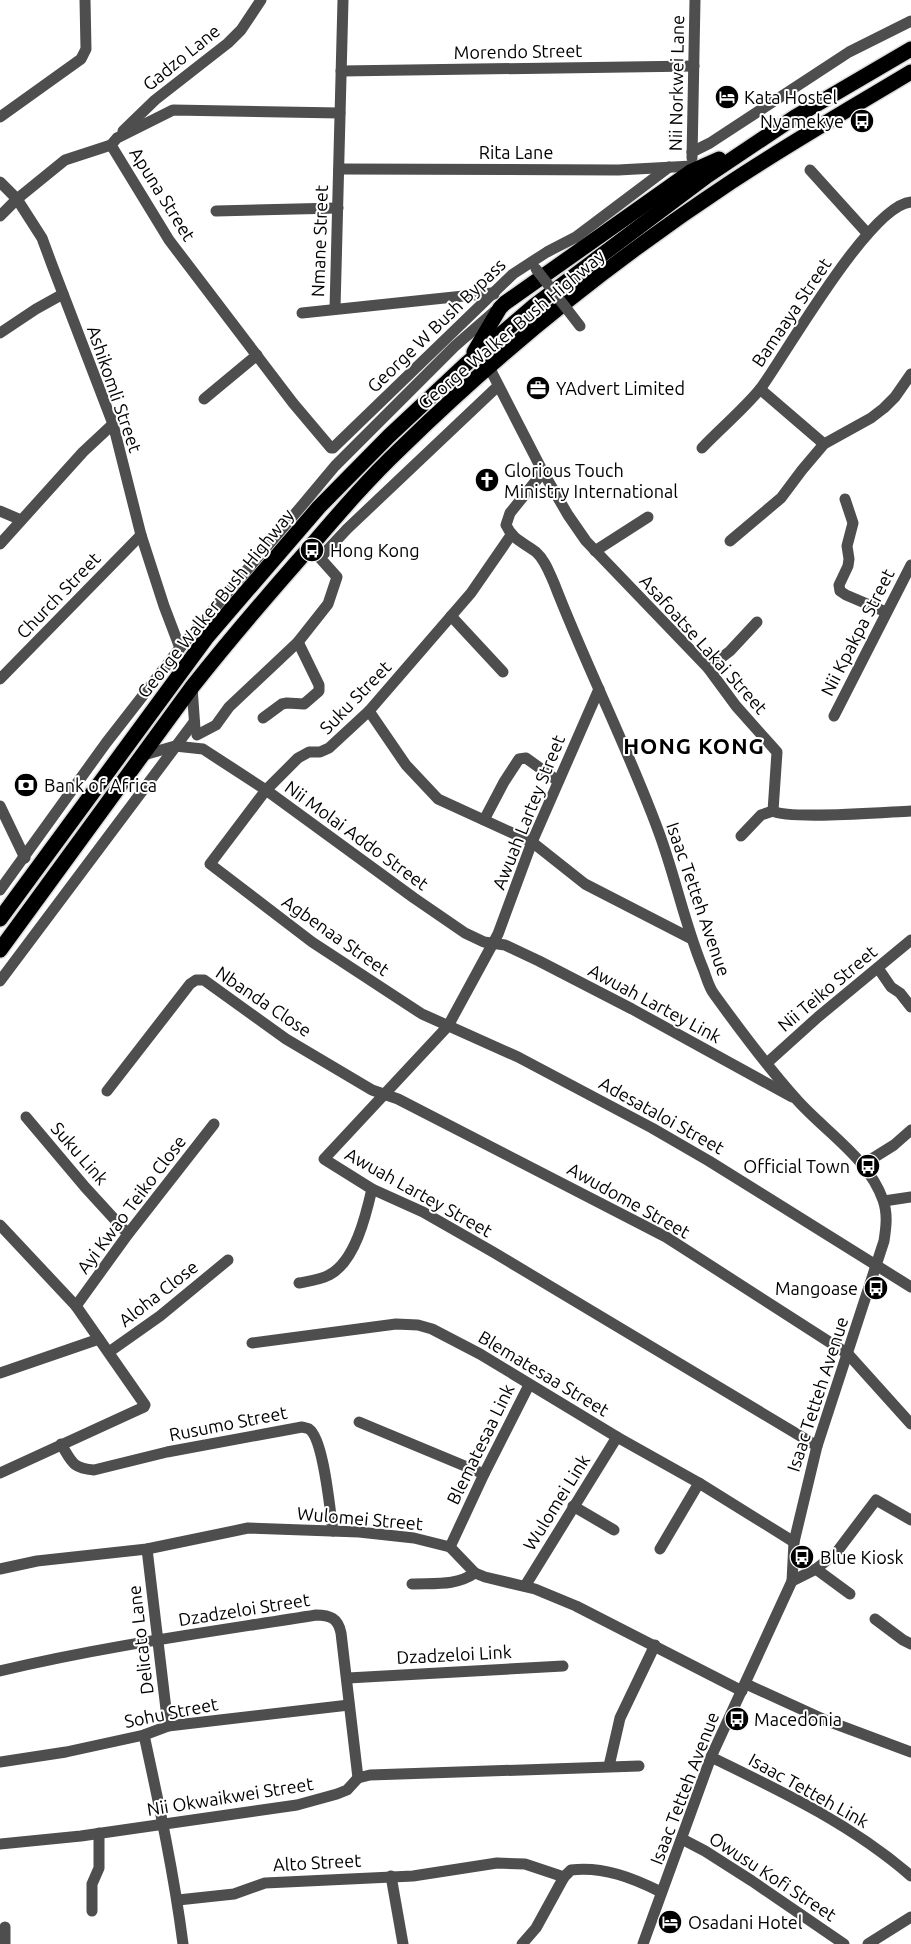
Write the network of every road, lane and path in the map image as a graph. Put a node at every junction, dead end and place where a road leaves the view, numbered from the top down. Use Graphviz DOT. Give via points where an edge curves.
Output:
graph roads {
  1 [pos="85,0"];
  2 [pos="261,0"];
  3 [pos="343,0"];
  4 [pos="694,0"];
  5 [pos="911,21"];
  6 [pos="911,49"];
  7 [pos="694,66"];
  8 [pos="341,71"];
  9 [pos="911,72"];
  10 [pos="340,113"];
  11 [pos="0,117"];
  12 [pos="114,141"];
  13 [pos="746,149"];
  14 [pos="692,152"];
  15 [pos="669,167"];
  16 [pos="339,169"];
  17 [pos="692,169"];
  18 [pos="810,170"];
  19 [pos="0,182"];
  20 [pos="18,199"];
  21 [pos="911,202"];
  22 [pos="338,208"];
  23 [pos="216,211"];
  24 [pos="0,216"];
  25 [pos="867,233"];
  26 [pos="536,270"];
  27 [pos="492,293"];
  28 [pos="63,294"];
  29 [pos="502,305"];
  30 [pos="335,309"];
  31 [pos="302,313"];
  32 [pos="580,326"];
  33 [pos="0,333"];
  34 [pos="256,355"];
  35 [pos="466,364"];
  36 [pos="489,366"];
  37 [pos="911,374"];
  38 [pos="498,386"];
  39 [pos="760,389"];
  40 [pos="204,399"];
  41 [pos="113,424"];
  42 [pos="824,444"];
  43 [pos="333,448"];
  44 [pos="702,448"];
  45 [pos="543,472"];
  46 [pos="845,499"];
  47 [pos="0,511"];
  48 [pos="648,517"];
  49 [pos="21,520"];
  50 [pos="141,535"];
  51 [pos="511,535"];
  52 [pos="730,541"];
  53 [pos="0,544"];
  54 [pos="595,551"];
  55 [pos="911,565"];
  56 [pos="886,612"];
  57 [pos="451,616"];
  58 [pos="757,622"];
  59 [pos="298,642"];
  60 [pos="180,648"];
  61 [pos="708,668"];
  62 [pos="503,672"];
  63 [pos="0,679"];
  64 [pos="192,687"];
  65 [pos="599,689"];
  66 [pos="369,711"];
  67 [pos="834,716"];
  68 [pos="263,718"];
  69 [pos="194,722"];
  70 [pos="197,734"];
  71 [pos="175,746"];
  72 [pos="203,749"];
  73 [pos="144,755"];
  74 [pos="558,781"];
  75 [pos="266,790"];
  76 [pos="0,806"];
  77 [pos="773,811"];
  78 [pos="911,811"];
  79 [pos="484,820"];
  80 [pos="741,836"];
  81 [pos="532,842"];
  82 [pos="25,858"];
  83 [pos="210,864"];
  84 [pos="0,890"];
  85 [pos="0,919"];
  86 [pos="690,938"];
  87 [pos="911,940"];
  88 [pos="493,944"];
  89 [pos="0,950"];
  90 [pos="878,968"];
  91 [pos="0,981"];
  92 [pos="911,1008"];
  93 [pos="448,1026"];
  94 [pos="766,1063"];
  95 [pos="107,1091"];
  96 [pos="384,1094"];
  97 [pos="798,1101"];
  98 [pos="26,1117"];
  99 [pos="214,1124"];
  100 [pos="911,1130"];
  101 [pos="862,1165"];
  102 [pos="372,1189"];
  103 [pos="911,1197"];
  104 [pos="884,1201"];
  105 [pos="0,1225"];
  106 [pos="128,1234"];
  107 [pos="228,1260"];
  108 [pos="877,1264"];
  109 [pos="299,1283"];
  110 [pos="911,1286"];
  111 [pos="76,1306"];
  112 [pos="99,1338"];
  113 [pos="252,1343"];
  114 [pos="109,1352"];
  115 [pos="848,1354"];
  116 [pos="0,1373"];
  117 [pos="530,1385"];
  118 [pos="359,1422"];
  119 [pos="911,1424"];
  120 [pos="617,1437"];
  121 [pos="61,1444"];
  122 [pos="817,1446"];
  123 [pos="0,1472"];
  124 [pos="484,1474"];
  125 [pos="699,1484"];
  126 [pos="573,1506"];
  127 [pos="911,1520"];
  128 [pos="614,1530"];
  129 [pos="333,1531"];
  130 [pos="794,1542"];
  131 [pos="450,1547"];
  132 [pos="147,1548"];
  133 [pos="660,1549"];
  134 [pos="0,1569"];
  135 [pos="816,1569"];
  136 [pos="475,1573"];
  137 [pos="792,1581"];
  138 [pos="412,1584"];
  139 [pos="525,1586"];
  140 [pos="850,1594"];
  141 [pos="875,1619"];
  142 [pos="157,1640"];
  143 [pos="911,1644"];
  144 [pos="655,1645"];
  145 [pos="563,1666"];
  146 [pos="0,1671"];
  147 [pos="348,1678"];
  148 [pos="744,1688"];
  149 [pos="349,1705"];
  150 [pos="168,1726"];
  151 [pos="144,1735"];
  152 [pos="911,1752"];
  153 [pos="711,1757"];
  154 [pos="0,1762"];
  155 [pos="609,1766"];
  156 [pos="639,1766"];
  157 [pos="358,1778"];
  158 [pos="163,1824"];
  159 [pos="99,1833"];
  160 [pos="682,1839"];
  161 [pos="0,1844"];
  162 [pos="391,1876"];
  163 [pos="911,1876"];
  164 [pos="564,1877"];
  165 [pos="661,1892"];
  166 [pos="178,1900"];
  167 [pos="92,1911"];
  168 [pos="911,1917"];
  169 [pos="5,1927"];
  170 [pos="5,1944"];
  171 [pos="184,1944"];
  172 [pos="403,1944"];
  173 [pos="522,1944"];
  174 [pos="643,1944"];
  175 [pos="844,1944"];
  176 [pos="868,1944"];
  1 -- 11 [label="street" via="86,49 81,59"];
  2 -- 12 [label="street, Gadzo Lane" via="228,43 155,100"];
  3 -- 8 [label="street, Nmane Street"];
  4 -- 7 [label="street, Nii Norkwei Lane"];
  5 -- 14 [label="street" via="849,52"];
  6 -- 13 [label="highway, George Walker Bush Highway" via="840,89"];
  7 -- 8 [label="street, Morendo Street"];
  7 -- 14 [label="street, Nii Norkwei Lane"];
  8 -- 10 [label="street, Nmane Street"];
  9 -- 36 [label="highway, George Walker Bush Highway" via="680,216"];
  10 -- 12 [label="street, Apuna Street" via="172,110"];
  10 -- 16 [label="street, Nmane Street"];
  12 -- 20 [label="street" via="65,160"];
  12 -- 34 [label="street, Apuna Street" via="169,240"];
  13 -- 17 [label="highway"];
  13 -- 35 [label="highway, George Walker Bush Highway" via="535,305"];
  14 -- 17 [label="street, Nii Norkwei Lane"];
  15 -- 16 [label="street, Rita Lane" via="618,170"];
  15 -- 17 [label="street, Rita Lane"];
  15 -- 27 [label="street, George W Bush Bypass" via="576,237 512,274"];
  16 -- 22 [label="street, Nmane Street"];
  17 -- 29 [label="highway"];
  18 -- 25 [label="street"];
  19 -- 20 [label="street, Ashikomli Street"];
  20 -- 24 [label="street"];
  20 -- 28 [label="street, Ashikomli Street" via="42,238"];
  21 -- 25 [label="street, Bamaaya Street" via="902,202"];
  22 -- 23 [label="street"];
  22 -- 30 [label="street, Nmane Street"];
  25 -- 39 [label="street, Bamaaya Street" via="794,335"];
  26 -- 32 [label="street, bridge"];
  27 -- 29 [label="street"];
  27 -- 30 [label="street, Nmane Street"];
  27 -- 43 [label="street, George W Bush Bypass"];
  28 -- 33 [label="street"];
  28 -- 41 [label="street, Ashikomli Street"];
  29 -- 35 [label="highway"];
  29 -- 60 [label="street" via="455,346 335,466"];
  30 -- 31 [label="street"];
  34 -- 40 [label="street"];
  34 -- 43 [label="street, Apuna Street"];
  35 -- 85 [label="highway, George Walker Bush Highway" via="319,507 207,637"];
  36 -- 38 [label="street, Asafoatse Lakai Street"];
  36 -- 64 [label="highway, George Walker Bush Highway" via="398,450 334,518"];
  37 -- 42 [label="street" via="884,408 864,423"];
  38 -- 45 [label="street, Asafoatse Lakai Street"];
  38 -- 59 [label="street" via="347,528 320,558 337,577 328,604"];
  39 -- 42 [label="street"];
  39 -- 44 [label="street, Bamaaya Street"];
  41 -- 49 [label="street" via="82,452"];
  41 -- 50 [label="street, Ashikomli Street"];
  42 -- 52 [label="street" via="781,498"];
  45 -- 51 [label="street" via="510,513 506,525"];
  45 -- 54 [label="street, Asafoatse Lakai Street" via="576,527"];
  46 -- 56 [label="street" via="853,523 847,546 848,566 839,585 840,591"];
  47 -- 49 [label="street"];
  48 -- 54 [label="street"];
  49 -- 53 [label="street"];
  50 -- 60 [label="street, Ashikomli Street"];
  50 -- 63 [label="street, Church Street"];
  51 -- 57 [label="street, Suku Street"];
  51 -- 65 [label="street, Isaac Tetteh Avenue" via="536,552 545,563"];
  54 -- 61 [label="street, Asafoatse Lakai Street"];
  55 -- 56 [label="street, Nii Kpakpa Street"];
  56 -- 67 [label="street, Nii Kpakpa Street"];
  57 -- 62 [label="street"];
  57 -- 66 [label="street, Suku Street"];
  58 -- 61 [label="street" via="730,651"];
  59 -- 68 [label="street" via="319,691 304,704 282,704"];
  59 -- 70 [label="street" via="229,707 216,726"];
  60 -- 82 [label="street" via="106,743"];
  61 -- 77 [label="street, Asafoatse Lakai Street" via="777,752"];
  64 -- 69 [label="street"];
  64 -- 73 [label="highway, George Walker Bush Highway"];
  65 -- 74 [label="street, Awuah Lartey Street"];
  65 -- 86 [label="street, Isaac Tetteh Avenue" via="659,831"];
  66 -- 75 [label="street, Suku Street" via="329,748 298,758"];
  66 -- 79 [label="street" via="419,781 438,799"];
  69 -- 70 [label="street"];
  69 -- 71 [label="street"];
  70 -- 72 [label="street"];
  71 -- 72 [label="street, Nii Molai Addo Street"];
  71 -- 73 [label="street, Nii Molai Addo Street"];
  71 -- 91 [label="street"];
  72 -- 75 [label="street, Nii Molai Addo Street"];
  73 -- 89 [label="highway, George Walker Bush Highway"];
  74 -- 79 [label="street" via="526,758 520,759"];
  74 -- 81 [label="street, Awuah Lartey Street"];
  75 -- 83 [label="street, Suku Street"];
  75 -- 88 [label="street, Nii Molai Addo Street" via="465,933"];
  76 -- 82 [label="street"];
  77 -- 78 [label="street" via="798,814"];
  77 -- 80 [label="street" via="761,815"];
  79 -- 81 [label="street"];
  81 -- 86 [label="street" via="585,884"];
  81 -- 88 [label="street, Awuah Lartey Street"];
  82 -- 84 [label="street"];
  83 -- 93 [label="street, Agbenaa Street" via="312,942 422,1014"];
  86 -- 94 [label="street, Isaac Tetteh Avenue" via="712,992"];
  87 -- 90 [label="street, Nii Teiko Street"];
  88 -- 93 [label="street, Awuah Lartey Street"];
  88 -- 97 [label="street, Awuah Lartey Link" via="505,945 539,961"];
  90 -- 92 [label="street"];
  90 -- 94 [label="street, Nii Teiko Street"];
  93 -- 96 [label="street, Awuah Lartey Street"];
  93 -- 108 [label="street, Adesataloi Street" via="518,1057 652,1128"];
  94 -- 97 [label="street, Isaac Tetteh Avenue"];
  95 -- 96 [label="street, Nbanda Close" via="190,984 204,980 286,1038 359,1083"];
  96 -- 102 [label="street, Awuah Lartey Street" via="324,1160"];
  96 -- 115 [label="street, Awudome Street" via="571,1186 666,1237"];
  97 -- 101 [label="street, Isaac Tetteh Avenue"];
  98 -- 106 [label="street, Suku Link"];
  99 -- 106 [label="street, Ayi Kwao Teiko Close"];
  100 -- 101 [label="street"];
  101 -- 104 [label="street, Isaac Tetteh Avenue"];
  102 -- 109 [label="street" via="364,1223 338,1269 319,1279"];
  102 -- 122 [label="street, Awuah Lartey Street" via="423,1212 493,1252"];
  103 -- 104 [label="street"];
  104 -- 108 [label="street, Isaac Tetteh Avenue" via="886,1228"];
  105 -- 111 [label="street"];
  106 -- 111 [label="street, Ayi Kwao Teiko Close"];
  107 -- 114 [label="street, Aloha Close" via="160,1316"];
  108 -- 110 [label="street, Adesataloi Street"];
  108 -- 115 [label="street, Isaac Tetteh Avenue"];
  111 -- 112 [label="street"];
  112 -- 114 [label="street"];
  112 -- 116 [label="street"];
  113 -- 117 [label="street, Blematesaa Street" via="388,1325 418,1325 480,1354"];
  114 -- 121 [label="street" via="145,1402 144,1407"];
  115 -- 119 [label="street, Awudome Street"];
  115 -- 122 [label="street, Isaac Tetteh Avenue"];
  117 -- 120 [label="street, Blematesaa Street"];
  117 -- 124 [label="street, Blematesaa Link"];
  118 -- 124 [label="street"];
  120 -- 125 [label="street, Blematesaa Street"];
  120 -- 126 [label="street, Wulomei Link"];
  121 -- 123 [label="street"];
  121 -- 129 [label="street, Rusumo Street" via="74,1465 94,1470 167,1452 306,1428 314,1434 321,1452"];
  122 -- 130 [label="street, Isaac Tetteh Avenue"];
  124 -- 131 [label="street, Blematesaa Link"];
  125 -- 130 [label="street, Blematesaa Street"];
  125 -- 133 [label="street"];
  126 -- 128 [label="street"];
  126 -- 139 [label="street, Wulomei Link"];
  127 -- 135 [label="street" via="876,1500 844,1544"];
  129 -- 131 [label="street, Wulomei Street" via="414,1538"];
  129 -- 132 [label="street, Wulomei Street" via="248,1528"];
  130 -- 137 [label="street, Isaac Tetteh Avenue"];
  131 -- 136 [label="street"];
  132 -- 134 [label="street, Wulomei Street" via="37,1561"];
  132 -- 142 [label="street, Delicato Lane"];
  135 -- 137 [label="street"];
  135 -- 140 [label="street"];
  136 -- 138 [label="street" via="454,1582"];
  136 -- 139 [label="street"];
  137 -- 148 [label="street, Isaac Tetteh Avenue"];
  139 -- 144 [label="street" via="576,1606"];
  141 -- 143 [label="street"];
  142 -- 146 [label="street, Dzadzeloi Street"];
  142 -- 147 [label="street, Dzadzeloi Street" via="316,1615 328,1616 340,1626"];
  142 -- 150 [label="street, Delicato Lane"];
  144 -- 148 [label="street"];
  144 -- 155 [label="street" via="620,1718"];
  145 -- 147 [label="street, Dzadzeloi Link"];
  147 -- 149 [label="street, Dzadzeloi Street"];
  148 -- 152 [label="street"];
  148 -- 153 [label="street, Isaac Tetteh Avenue"];
  149 -- 150 [label="street, Sohu Street"];
  149 -- 157 [label="street, Dzadzeloi Street"];
  150 -- 151 [label="street, Sohu Street"];
  151 -- 154 [label="street, Sohu Street"];
  151 -- 158 [label="street"];
  153 -- 160 [label="street, Isaac Tetteh Avenue"];
  153 -- 163 [label="street, Isaac Tetteh Link" via="825,1814 864,1839"];
  155 -- 156 [label="street"];
  155 -- 157 [label="street"];
  157 -- 158 [label="street, Nii Okwaikwei Street" via="347,1790 297,1805"];
  158 -- 159 [label="street, Nii Okwaikwei Street"];
  158 -- 166 [label="street"];
  159 -- 161 [label="street, Nii Okwaikwei Street"];
  159 -- 167 [label="street" via="99,1868 92,1884"];
  160 -- 165 [label="street, Isaac Tetteh Avenue"];
  160 -- 175 [label="street, Owusu Kofi Street" via="752,1881"];
  162 -- 164 [label="street, Alto Street" via="413,1876 497,1863 525,1864"];
  162 -- 166 [label="street, Alto Street" via="265,1883 234,1894"];
  162 -- 172 [label="street"];
  164 -- 165 [label="street" via="571,1870 605,1872 638,1881"];
  164 -- 173 [label="street" via="536,1928"];
  165 -- 174 [label="street, Isaac Tetteh Avenue"];
  166 -- 171 [label="street"];
  168 -- 176 [label="street"];
  169 -- 170 [label="street"];
}
